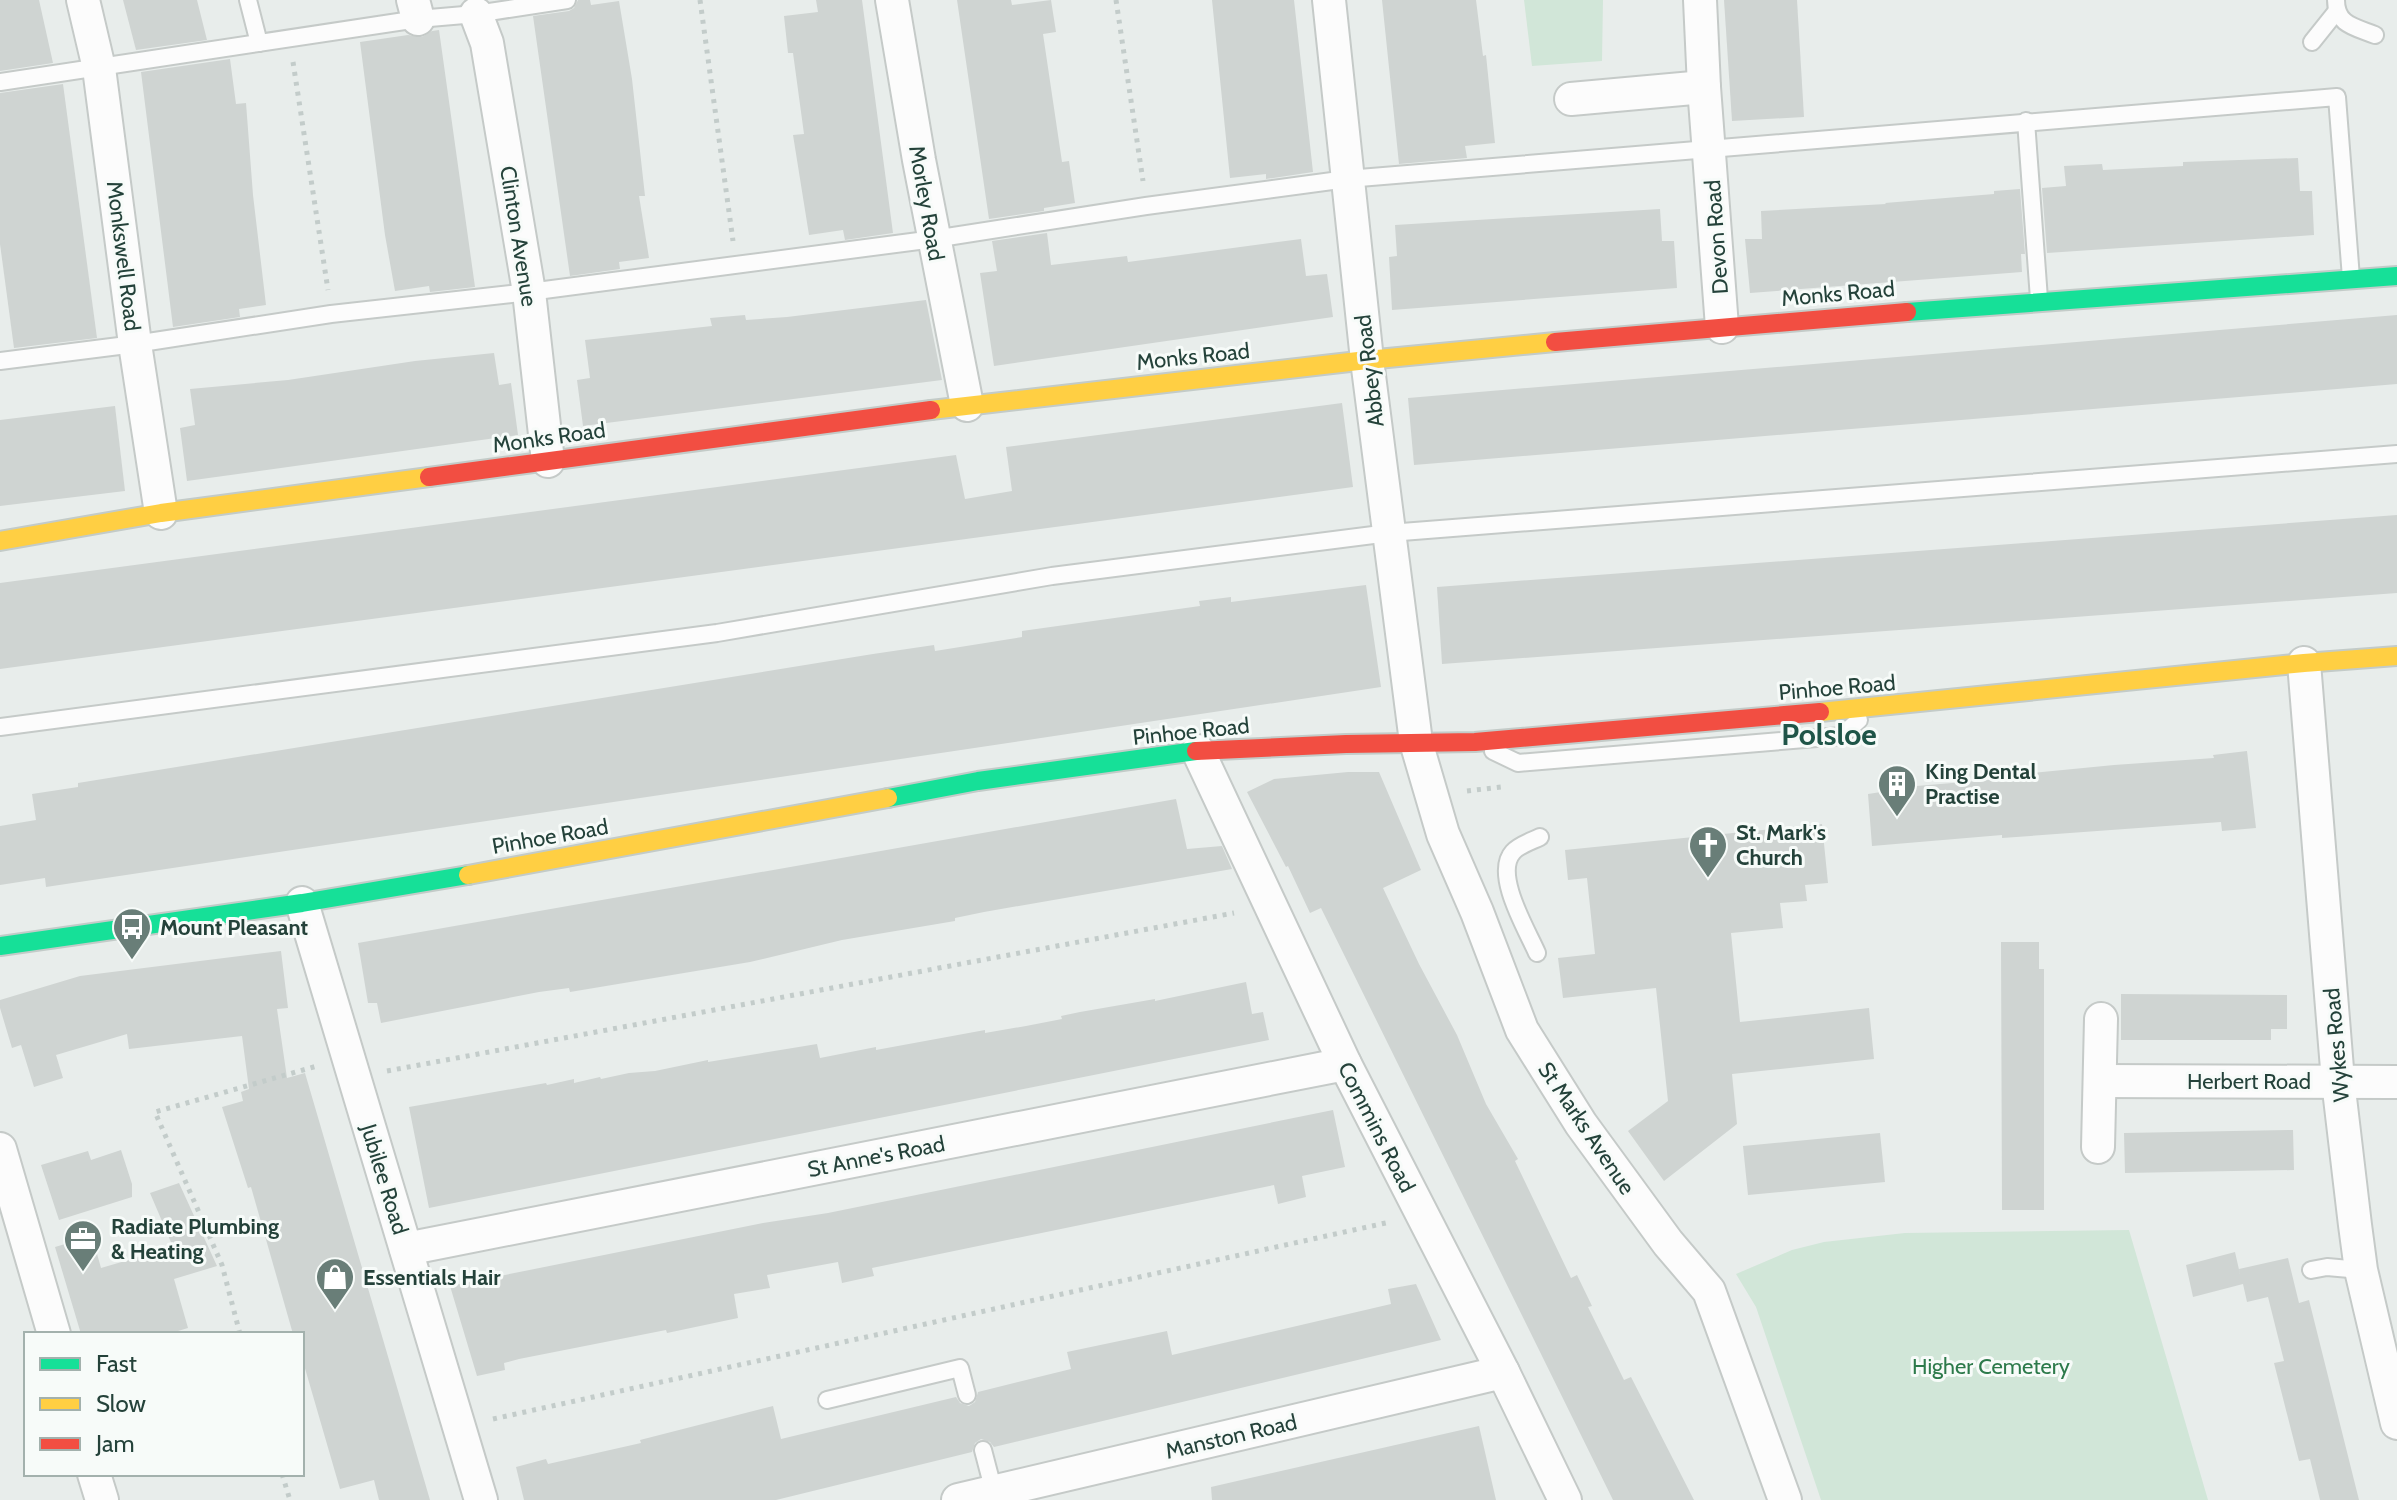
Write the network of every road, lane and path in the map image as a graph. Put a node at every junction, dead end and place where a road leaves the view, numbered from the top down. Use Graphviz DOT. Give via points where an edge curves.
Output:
graph roads {
  1 [pos="83,0"];
  2 [pos="248,0"];
  3 [pos="567,0"];
  4 [pos="700,0"];
  5 [pos="892,0"];
  6 [pos="1116,0"];
  7 [pos="1329,0"];
  8 [pos="1700,0"];
  9 [pos="2336,6"];
  10 [pos="415,9"];
  11 [pos="476,14"];
  12 [pos="2375,35"];
  13 [pos="290,38"];
  14 [pos="2312,42"];
  15 [pos="259,43"];
  16 [pos="99,68"];
  17 [pos="0,82"];
  18 [pos="1704,87"];
  19 [pos="1571,99"];
  20 [pos="2026,121"];
  21 [pos="1710,148"];
  22 [pos="1347,179"];
  23 [pos="1146,206"];
  24 [pos="934,239"];
  25 [pos="736,264"];
  26 [pos="2397,276"];
  27 [pos="2351,279"];
  28 [pos="529,292"];
  29 [pos="2039,301"];
  30 [pos="331,314"];
  31 [pos="1722,327"];
  32 [pos="135,344"];
  33 [pos="1367,360"];
  34 [pos="0,361"];
  35 [pos="967,405"];
  36 [pos="2397,454"];
  37 [pos="548,461"];
  38 [pos="161,513"];
  39 [pos="1389,533"];
  40 [pos="0,541"];
  41 [pos="2397,656"];
  42 [pos="2304,663"];
  43 [pos="1872,708"];
  44 [pos="0,727"];
  45 [pos="1416,742"];
  46 [pos="1475,742"];
  47 [pos="1198,751"];
  48 [pos="1540,837"];
  49 [pos="302,903"];
  50 [pos="1495,905"];
  51 [pos="1270,906"];
  52 [pos="0,946"];
  53 [pos="1537,953"];
  54 [pos="2101,1019"];
  55 [pos="1345,1064"];
  56 [pos="352,1067"];
  57 [pos="2101,1081"];
  58 [pos="2338,1081"];
  59 [pos="2397,1082"];
  60 [pos="2098,1147"];
  61 [pos="0,1149"];
  62 [pos="1422,1215"];
  63 [pos="406,1249"];
  64 [pos="2311,1270"];
  65 [pos="2361,1270"];
  66 [pos="53,1332"];
  67 [pos="239,1332"];
  68 [pos="1503,1372"];
  69 [pos="967,1395"];
  70 [pos="827,1400"];
  71 [pos="2397,1423"];
  72 [pos="459,1427"];
  73 [pos="983,1450"];
  74 [pos="95,1476"];
  75 [pos="283,1476"];
  76 [pos="994,1492"];
  77 [pos="102,1500"];
  78 [pos="290,1500"];
  79 [pos="481,1500"];
  80 [pos="958,1500"];
  81 [pos="1565,1500"];
  82 [pos="1785,1500"];
  1 -- 16 [label="street, Monkswell Road"];
  2 -- 15 [label="lane"];
  3 -- 11 [label="lane"];
  4 -- 25 [label="path"];
  5 -- 24 [label="street, Morley Road"];
  6 -- 23 [label="path"];
  7 -- 22 [label="street, Abbey Road"];
  8 -- 18 [label="street, Devon Road"];
  9 -- 12 [label="lane" via="2344,23"];
  9 -- 14 [label="lane"];
  10 -- 11 [label="lane"];
  10 -- 13 [label="lane"];
  11 -- 28 [label="street, Clinton Avenue" via="487,43"];
  13 -- 15 [label="lane"];
  13 -- 30 [label="path"];
  15 -- 16 [label="lane"];
  16 -- 17 [label="lane"];
  16 -- 32 [label="street, Monkswell Road"];
  18 -- 19 [label="street"];
  18 -- 21 [label="street, Devon Road"];
  20 -- 21 [label="lane"];
  20 -- 27 [label="lane" via="2337,97"];
  20 -- 29 [label="lane"];
  21 -- 22 [label="lane"];
  21 -- 31 [label="street, Devon Road"];
  22 -- 23 [label="lane"];
  22 -- 33 [label="street, Abbey Road"];
  23 -- 24 [label="lane"];
  24 -- 25 [label="lane"];
  24 -- 35 [label="street, Morley Road"];
  25 -- 28 [label="lane"];
  26 -- 27 [label="street, Monks Road"];
  27 -- 29 [label="street, Monks Road"];
  28 -- 30 [label="lane"];
  28 -- 37 [label="street, Clinton Avenue"];
  29 -- 31 [label="street, Monks Road"];
  30 -- 32 [label="lane"];
  31 -- 33 [label="street, Monks Road"];
  32 -- 34 [label="lane"];
  32 -- 38 [label="street, Monkswell Road"];
  33 -- 35 [label="street, Monks Road"];
  33 -- 39 [label="street, Abbey Road"];
  35 -- 37 [label="street, Monks Road"];
  36 -- 39 [label="lane"];
  37 -- 38 [label="street, Monks Road"];
  38 -- 40 [label="street, Monks Road"];
  39 -- 44 [label="lane" via="1052,576 717,633"];
  39 -- 45 [label="street, Abbey Road"];
  41 -- 42 [label="street, Pinhoe Road"];
  42 -- 43 [label="street, Pinhoe Road"];
  42 -- 58 [label="street, Wykes Road"];
  43 -- 46 [label="street, Pinhoe Road"];
  43 -- 46 [label="lane" via="1841,736 1518,763"];
  45 -- 46 [label="street, Pinhoe Road"];
  45 -- 47 [label="street, Pinhoe Road"];
  45 -- 50 [label="street, St Marks Avenue" via="1443,834"];
  47 -- 49 [label="street, Pinhoe Road" via="978,781"];
  47 -- 51 [label="street, Commins Road"];
  48 -- 50 [label="lane" via="1514,851 1506,863 1507,880"];
  49 -- 52 [label="street, Pinhoe Road"];
  49 -- 56 [label="street, Jubilee Road"];
  50 -- 53 [label="lane"];
  50 -- 82 [label="street, St Marks Avenue" via="1522,1030 1598,1148 1709,1291"];
  51 -- 55 [label="street, Commins Road"];
  51 -- 56 [label="path"];
  54 -- 57 [label="street"];
  55 -- 62 [label="street, Commins Road"];
  55 -- 63 [label="street, St Anne's Road"];
  56 -- 63 [label="street, Jubilee Road"];
  56 -- 67 [label="path" via="155,1112 222,1265"];
  57 -- 58 [label="street, Herbert Road"];
  57 -- 60 [label="street"];
  58 -- 59 [label="street, Herbert Road"];
  58 -- 65 [label="street, Wykes Road"];
  61 -- 66 [label="street"];
  62 -- 68 [label="street, Commins Road"];
  62 -- 72 [label="path"];
  63 -- 72 [label="street, Jubilee Road"];
  64 -- 65 [label="lane"];
  65 -- 71 [label="street, Wykes Road"];
  68 -- 76 [label="street, Manston Road"];
  68 -- 81 [label="street, Commins Road"];
  69 -- 70 [label="lane" via="960,1368"];
  72 -- 79 [label="street, Jubilee Road"];
  73 -- 76 [label="lane"];
  74 -- 77 [label="street"];
  75 -- 78 [label="path"];
  76 -- 80 [label="street, Manston Road"];
}
